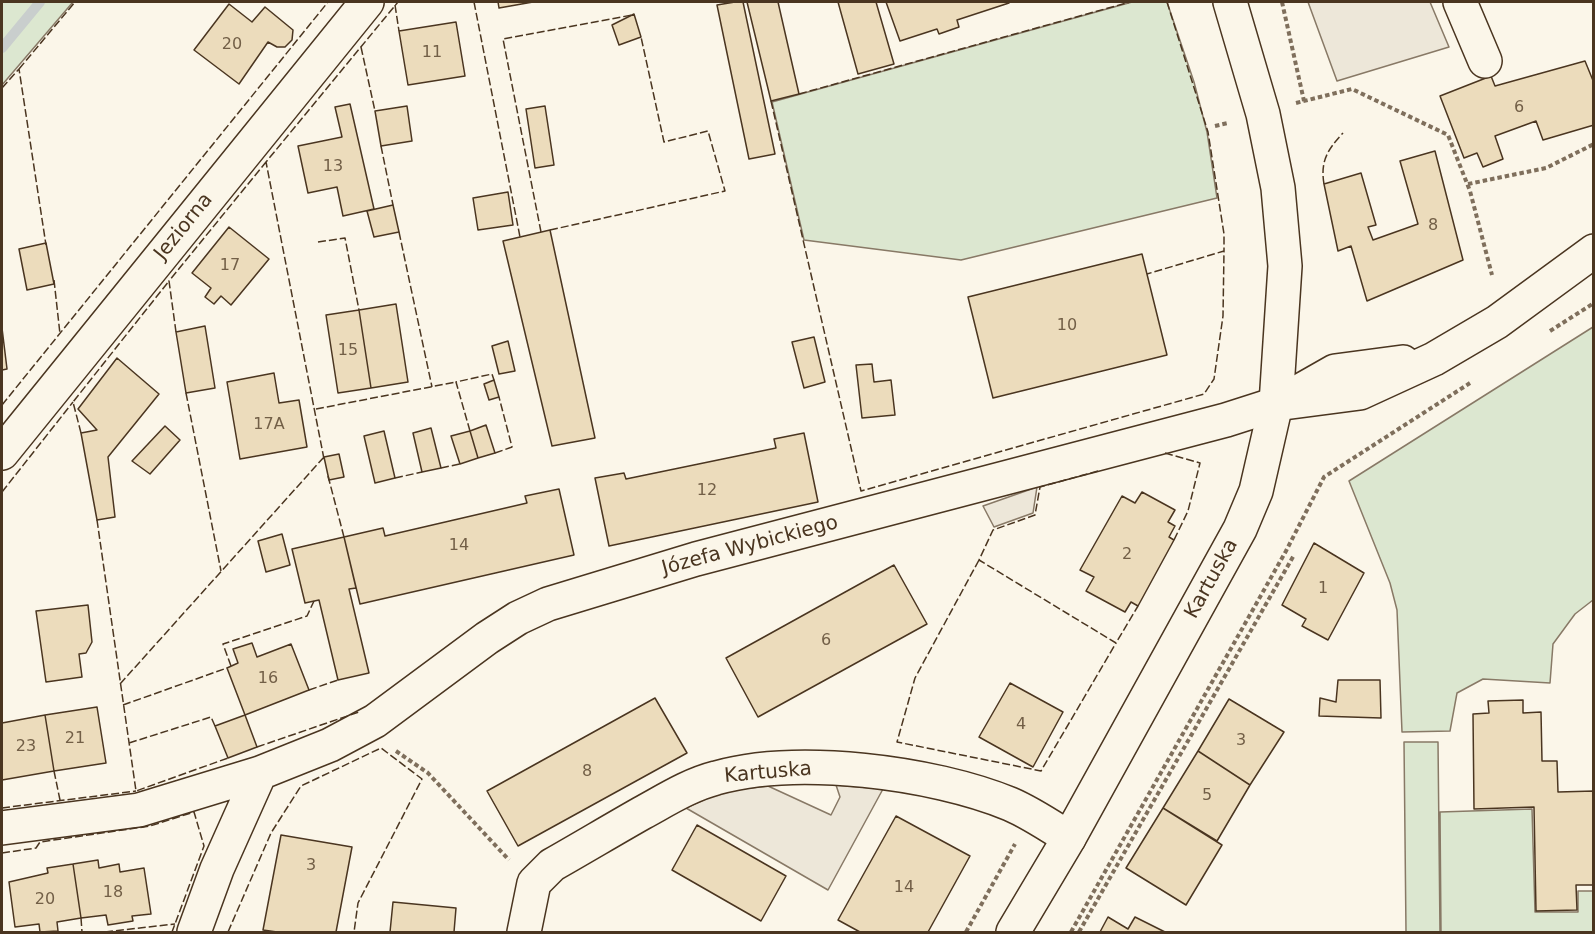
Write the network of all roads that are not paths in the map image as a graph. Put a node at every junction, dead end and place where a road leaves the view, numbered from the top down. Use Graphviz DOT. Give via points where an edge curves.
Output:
graph roads {
  1 [pos="367,2"];
  2 [pos="1230,2"];
  3 [pos="1460,2"];
  4 [pos="1485,61"];
  5 [pos="1593,251"];
  6 [pos="1276,405"];
  7 [pos="2,453"];
  8 [pos="260,772"];
  9 [pos="2,828"];
  10 [pos="1069,838"];
  11 [pos="194,933"];
  12 [pos="524,933"];
  13 [pos="1013,933"];
  1 -- 7 [label="street, Jeziorna"];
  2 -- 6 [label="street, Kartuska" via="1263,114 1278,188 1286,266"];
  3 -- 4 [label="street"];
  5 -- 6 [label="street, Józefa Wybickiego" via="1497,322 1434,359 1360,393"];
  6 -- 8 [label="street, Józefa Wybickiego" via="696,560 548,604 488,638 365,728 330,746"];
  6 -- 10 [label="street, Kartuska" via="1256,491 1240,529"];
  8 -- 9 [label="street, Józefa Wybickiego" via="139,810"];
  8 -- 11 [label="street"];
  10 -- 12 [label="street, Kartuska" via="1021,809 936,782 802,767 716,777 685,789 552,865 534,884"];
  10 -- 13 [label="street, Kartuska"];
}
